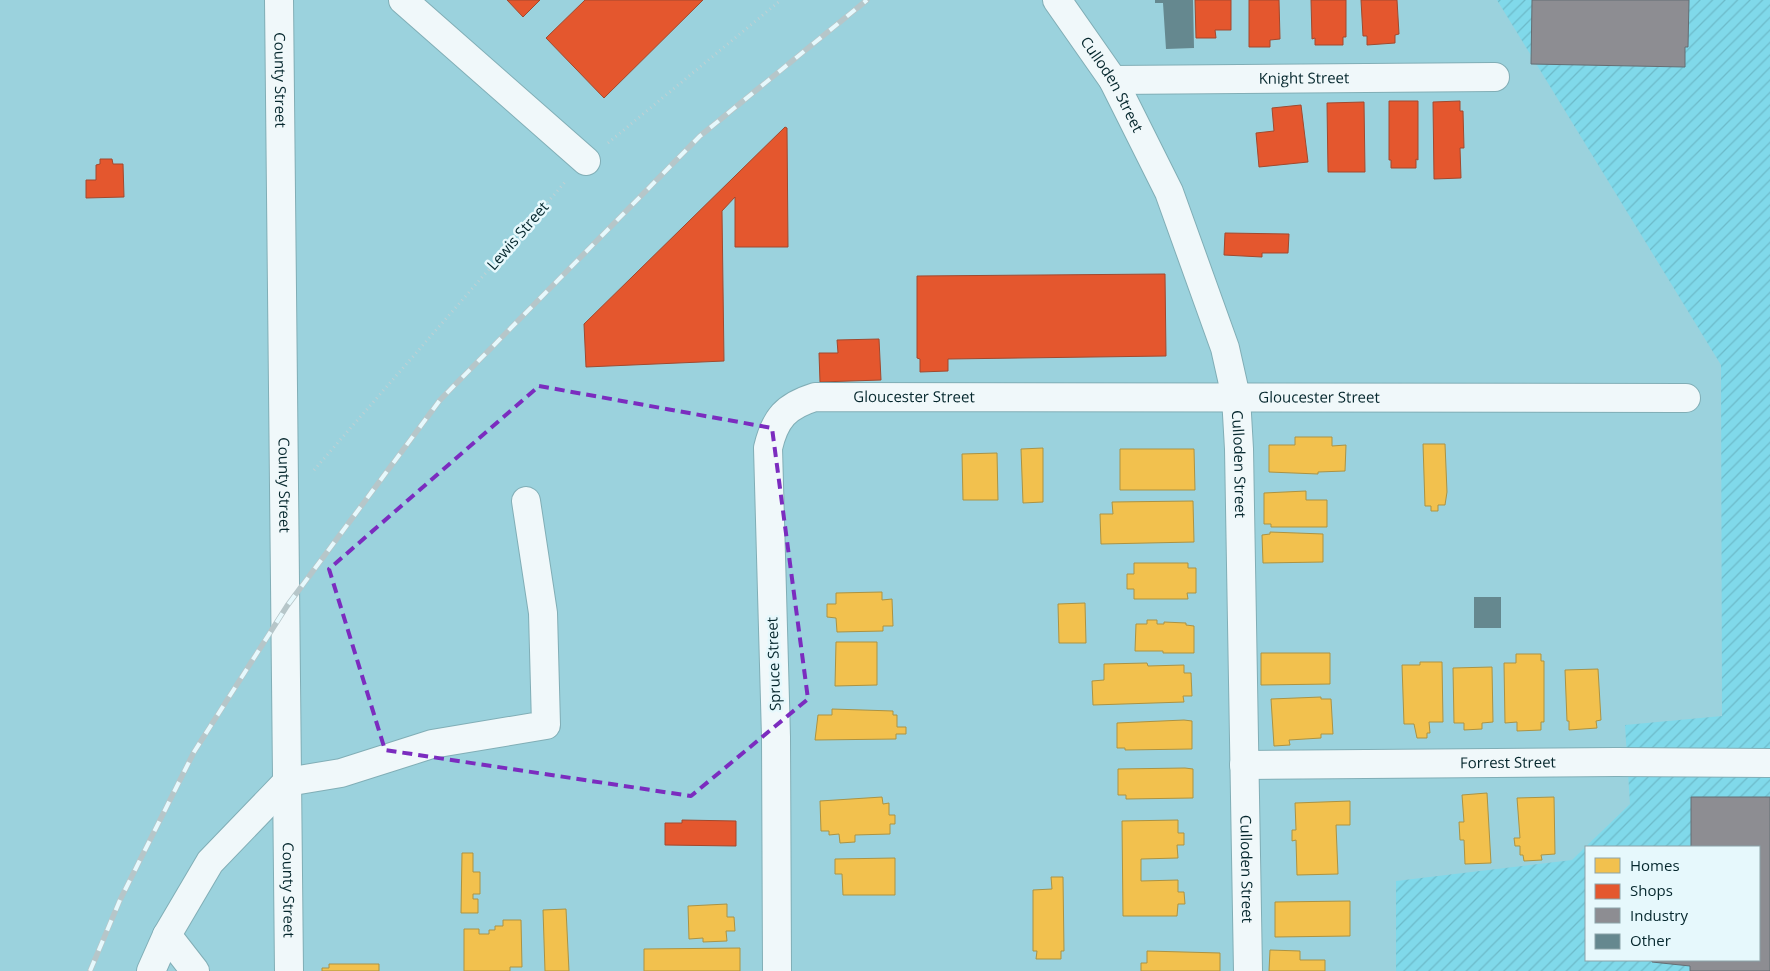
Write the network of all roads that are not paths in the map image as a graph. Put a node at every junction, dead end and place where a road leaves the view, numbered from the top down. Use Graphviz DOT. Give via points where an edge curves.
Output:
graph roads {
  1 [pos="279,0"];
  2 [pos="402,0"];
  3 [pos="1071,7"];
  4 [pos="1495,76"];
  5 [pos="1113,80"];
  6 [pos="586,161"];
  7 [pos="832,397"];
  8 [pos="1236,397"];
  9 [pos="1686,398"];
  10 [pos="526,501"];
  11 [pos="1770,763"];
  12 [pos="1244,765"];
  13 [pos="287,782"];
  14 [pos="167,935"];
  15 [pos="151,971"];
  16 [pos="195,971"];
  17 [pos="289,971"];
  18 [pos="777,971"];
  19 [pos="1248,971"];
  1 -- 13 [label="street, County Street"];
  2 -- 6 [label="street"];
  3 -- 5 [label="street, Culloden Street"];
  4 -- 5 [label="street, Knight Street"];
  5 -- 8 [label="street, Culloden Street" via="1169,192 1226,348"];
  7 -- 8 [label="street, Gloucester Street"];
  7 -- 18 [label="street, Spruce Street" via="796,403 781,416 768,448 776,737"];
  8 -- 9 [label="street, Gloucester Street"];
  8 -- 12 [label="street, Culloden Street"];
  10 -- 13 [label="street" via="544,613 546,725 432,744 340,773"];
  11 -- 12 [label="street, Forrest Street"];
  12 -- 19 [label="street, Culloden Street"];
  13 -- 14 [label="street" via="210,862"];
  13 -- 17 [label="street, County Street"];
  14 -- 15 [label="street"];
  14 -- 16 [label="street"];
}
